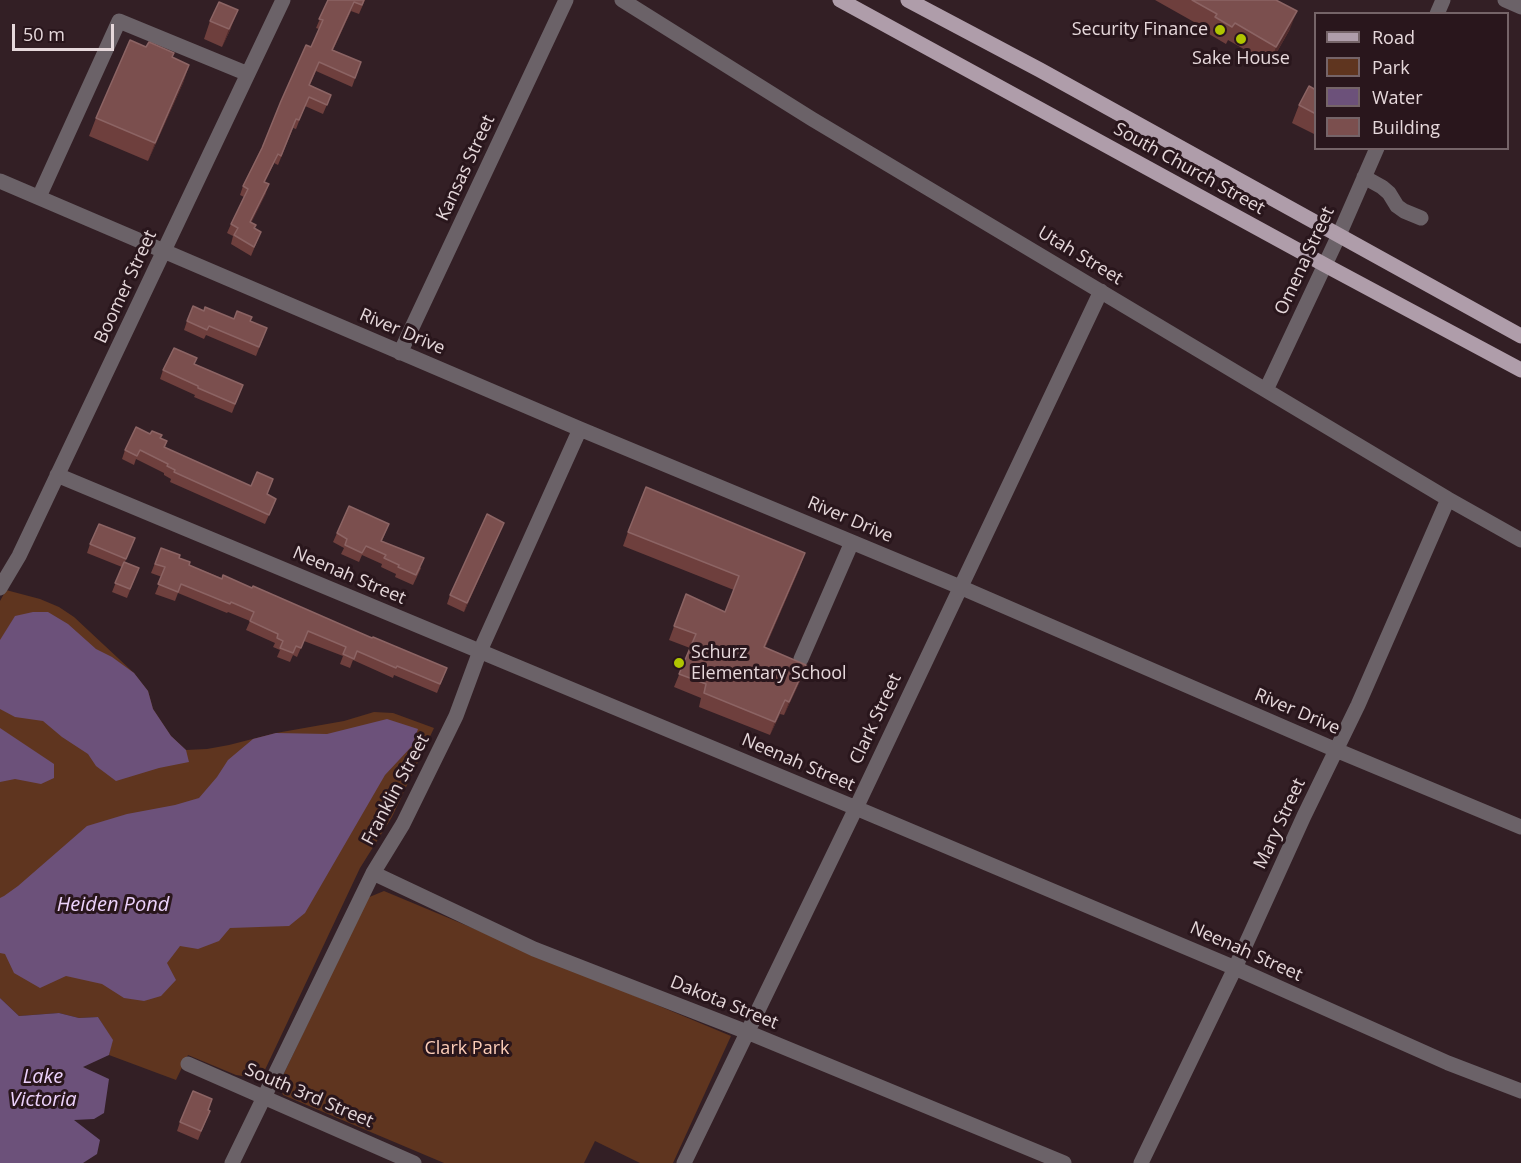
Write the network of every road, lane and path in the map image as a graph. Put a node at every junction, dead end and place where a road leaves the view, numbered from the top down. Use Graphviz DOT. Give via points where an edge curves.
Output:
graph roads {
  1 [pos="283,0"];
  2 [pos="566,0"];
  3 [pos="622,0"];
  4 [pos="840,0"];
  5 [pos="908,0"];
  6 [pos="1505,0"];
  7 [pos="1521,7"];
  8 [pos="248,74"];
  9 [pos="1376,150"];
  10 [pos="1365,177"];
  11 [pos="0,181"];
  12 [pos="39,197"];
  13 [pos="1421,218"];
  14 [pos="1339,235"];
  15 [pos="164,252"];
  16 [pos="1325,265"];
  17 [pos="1101,291"];
  18 [pos="1521,336"];
  19 [pos="400,353"];
  20 [pos="1521,370"];
  21 [pos="1266,390"];
  22 [pos="580,429"];
  23 [pos="57,476"];
  24 [pos="1449,499"];
  25 [pos="1521,540"];
  26 [pos="852,542"];
  27 [pos="960,587"];
  28 [pos="0,588"];
  29 [pos="480,651"];
  30 [pos="801,659"];
  31 [pos="1336,750"];
  32 [pos="856,808"];
  33 [pos="1521,827"];
  34 [pos="373,873"];
  35 [pos="1235,968"];
  36 [pos="747,1032"];
  37 [pos="188,1064"];
  38 [pos="1521,1091"];
  39 [pos="263,1098"];
  40 [pos="232,1163"];
  41 [pos="414,1163"];
  42 [pos="684,1163"];
  43 [pos="1064,1163"];
  44 [pos="1141,1163"];
  1 -- 8 [label="street, Boomer Street"];
  2 -- 19 [label="street, Kansas Street"];
  3 -- 17 [label="street, Utah Street" via="812,119"];
  4 -- 16 [label="main road, South Church Street"];
  5 -- 14 [label="main road, South Church Street"];
  6 -- 7 [label="street"];
  8 -- 12 [label="street" via="119,21"];
  8 -- 15 [label="street, Boomer Street"];
  9 -- 10 [label="street, Omena Street"];
  10 -- 13 [label="street" via="1389,193 1397,206"];
  10 -- 14 [label="street, Omena Street"];
  11 -- 12 [label="street, River Drive"];
  12 -- 15 [label="street, River Drive"];
  14 -- 16 [label="street, Omena Street"];
  14 -- 18 [label="main road, South Church Street"];
  15 -- 19 [label="street, River Drive"];
  15 -- 23 [label="street, Boomer Street"];
  16 -- 20 [label="main road, South Church Street"];
  16 -- 21 [label="street, Omena Street"];
  17 -- 21 [label="street, Utah Street"];
  17 -- 27 [label="street, Clark Street"];
  19 -- 22 [label="street, River Drive"];
  21 -- 24 [label="street, Utah Street"];
  22 -- 26 [label="street, River Drive"];
  22 -- 29 [label="street, Franklin Street"];
  23 -- 28 [label="street, Boomer Street"];
  23 -- 29 [label="street, Neenah Street"];
  24 -- 25 [label="street, Utah Street"];
  24 -- 31 [label="street, Mary Street"];
  26 -- 27 [label="street, River Drive"];
  26 -- 30 [label="street"];
  27 -- 31 [label="street, River Drive"];
  27 -- 32 [label="street, Clark Street"];
  29 -- 32 [label="street, Neenah Street"];
  29 -- 34 [label="street, Franklin Street" via="456,716 403,824"];
  31 -- 33 [label="street, River Drive"];
  31 -- 35 [label="street, Mary Street"];
  32 -- 35 [label="street, Neenah Street"];
  32 -- 36 [label="street, Clark Street"];
  34 -- 36 [label="street, Dakota Street" via="534,949"];
  34 -- 39 [label="street, Franklin Street"];
  35 -- 38 [label="street, Neenah Street" via="1448,1064"];
  35 -- 44 [label="street, Mary Street"];
  36 -- 42 [label="street, Clark Street"];
  36 -- 43 [label="street, Dakota Street"];
  37 -- 39 [label="street, South 3rd Street"];
  39 -- 40 [label="street, Franklin Street"];
  39 -- 41 [label="street, South 3rd Street"];
}
